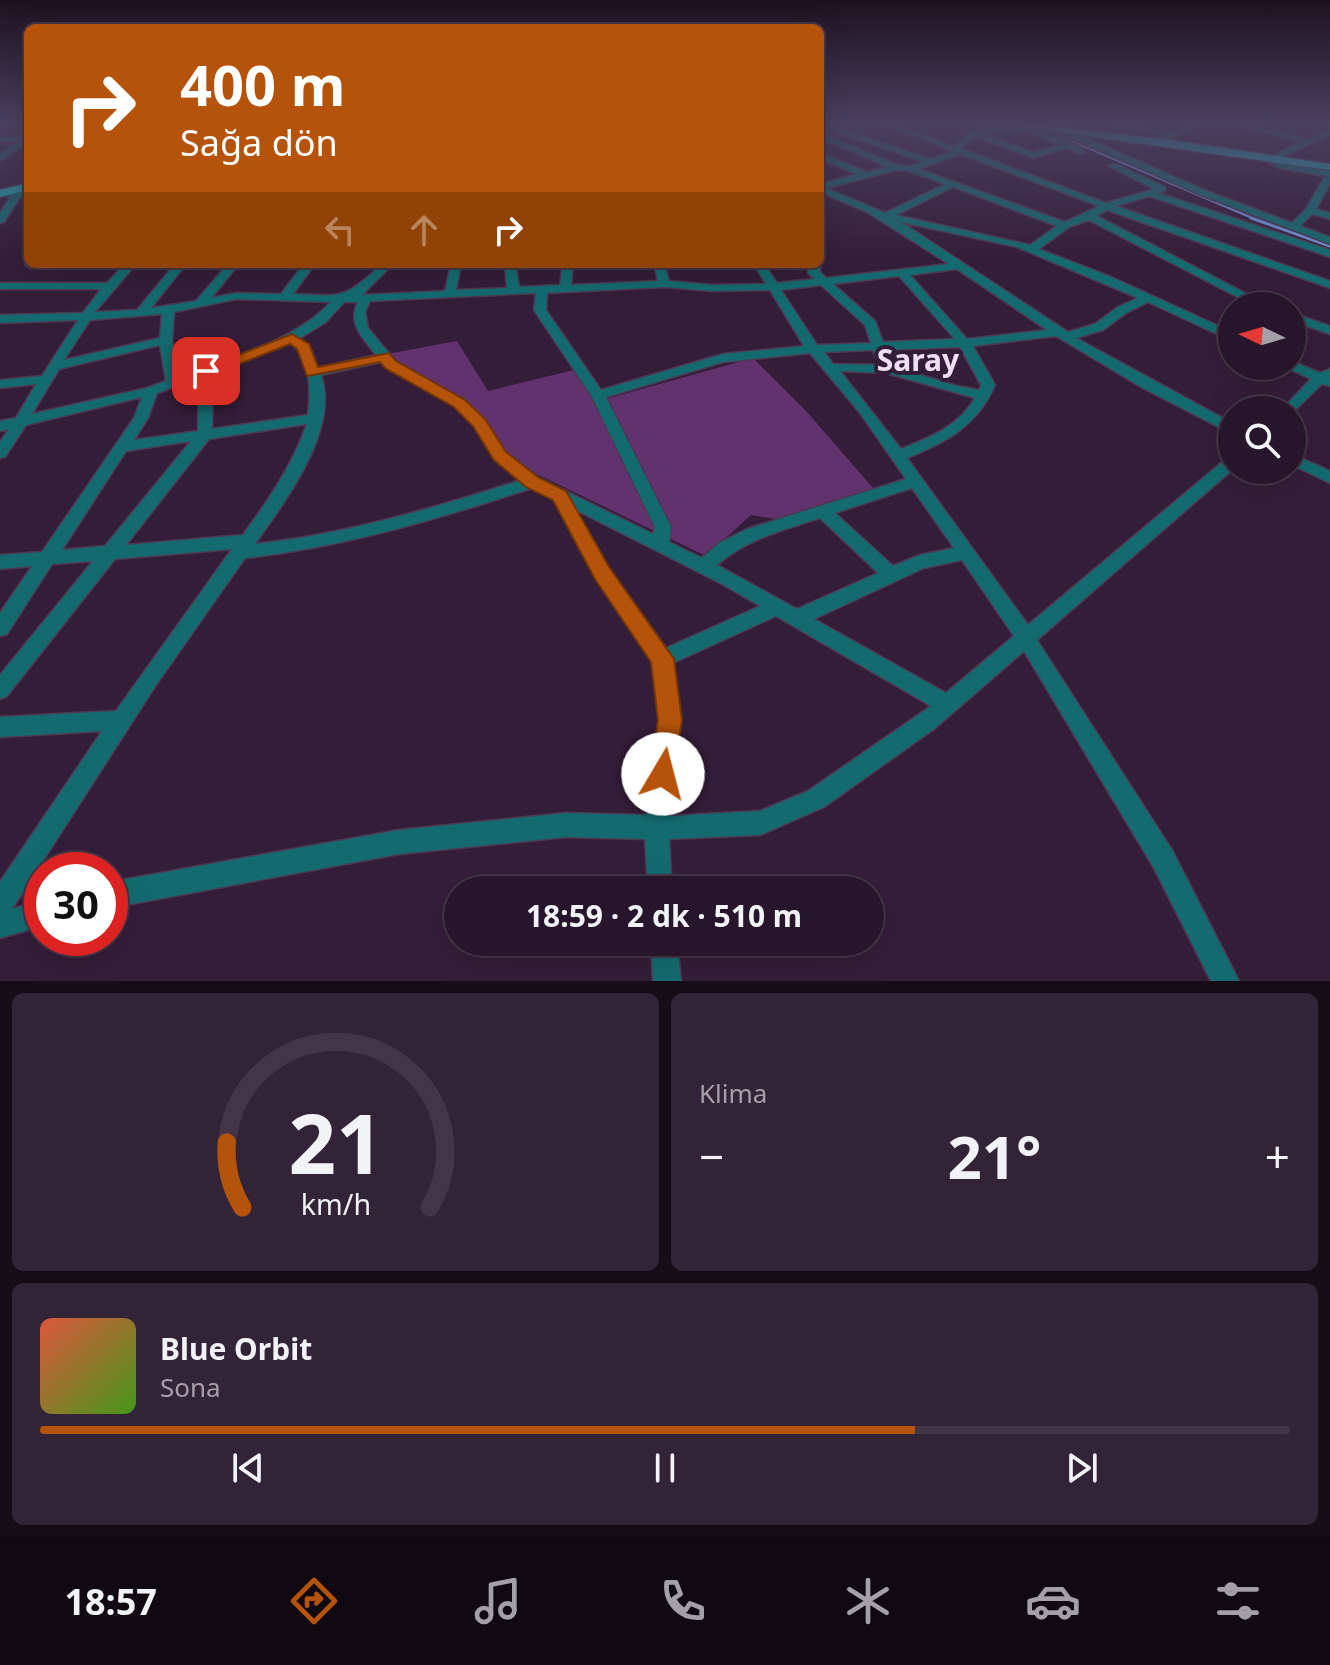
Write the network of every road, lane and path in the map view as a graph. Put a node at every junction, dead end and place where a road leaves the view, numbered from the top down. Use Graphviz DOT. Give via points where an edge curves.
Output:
graph roads {
  1 [pos="849,168"];
  2 [pos="892,168"];
  3 [pos="902,168"];
  4 [pos="914,168"];
  5 [pos="1008,168"];
  6 [pos="1116,168"];
  7 [pos="1150,168"];
  8 [pos="1291,168"];
  9 [pos="911,169"];
  10 [pos="864,174"];
  11 [pos="1330,175"];
  12 [pos="953,184"];
  13 [pos="824,187"];
  14 [pos="24,189"];
  15 [pos="824,189"];
  16 [pos="24,190"];
  17 [pos="0,194"];
  18 [pos="1151,194"];
  19 [pos="1106,206"];
  20 [pos="1310,211"];
  21 [pos="885,216"];
  22 [pos="1090,216"];
  23 [pos="1330,216"];
  24 [pos="0,220"];
  25 [pos="1065,225"];
  26 [pos="1292,228"];
  27 [pos="1330,241"];
  28 [pos="1031,249"];
  29 [pos="1330,254"];
  30 [pos="957,266"];
  31 [pos="25,268"];
  32 [pos="127,268"];
  33 [pos="178,268"];
  34 [pos="231,268"];
  35 [pos="307,268"];
  36 [pos="384,268"];
  37 [pos="455,268"];
  38 [pos="510,268"];
  39 [pos="568,268"];
  40 [pos="660,268"];
  41 [pos="762,268"];
  42 [pos="815,268"];
  43 [pos="902,273"];
  44 [pos="821,280"];
  45 [pos="1330,282"];
  46 [pos="664,284"];
  47 [pos="0,286"];
  48 [pos="109,286"];
  49 [pos="774,287"];
  50 [pos="565,288"];
  51 [pos="513,289"];
  52 [pos="542,289"];
  53 [pos="450,292"];
  54 [pos="1237,292"];
  55 [pos="285,297"];
  56 [pos="366,297"];
  57 [pos="1148,298"];
  58 [pos="341,299"];
  59 [pos="201,302"];
  60 [pos="168,310"];
  61 [pos="141,313"];
  62 [pos="0,319"];
  63 [pos="86,319"];
  64 [pos="1306,322"];
  65 [pos="1218,330"];
  66 [pos="1330,330"];
  67 [pos="1061,334"];
  68 [pos="292,338"];
  69 [pos="166,340"];
  70 [pos="967,345"];
  71 [pos="812,347"];
  72 [pos="880,347"];
  73 [pos="384,357"];
  74 [pos="56,366"];
  75 [pos="830,368"];
  76 [pos="883,368"];
  77 [pos="1306,370"];
  78 [pos="206,371"];
  79 [pos="313,373"];
  80 [pos="1327,378"];
  81 [pos="48,379"];
  82 [pos="0,384"];
  83 [pos="173,384"];
  84 [pos="151,391"];
  85 [pos="984,394"];
  86 [pos="598,395"];
  87 [pos="1305,396"];
  88 [pos="315,418"];
  89 [pos="21,422"];
  90 [pos="1218,422"];
  91 [pos="0,426"];
  92 [pos="205,434"];
  93 [pos="121,447"];
  94 [pos="0,453"];
  95 [pos="899,456"];
  96 [pos="1306,466"];
  97 [pos="1218,474"];
  98 [pos="1330,478"];
  99 [pos="916,481"];
  100 [pos="533,482"];
  101 [pos="560,496"];
  102 [pos="824,512"];
  103 [pos="243,546"];
  104 [pos="660,546"];
  105 [pos="109,552"];
  106 [pos="966,552"];
  107 [pos="48,556"];
  108 [pos="0,562"];
  109 [pos="703,567"];
  110 [pos="891,575"];
  111 [pos="777,607"];
  112 [pos="797,618"];
  113 [pos="0,628"];
  114 [pos="1025,637"];
  115 [pos="662,659"];
  116 [pos="0,690"];
  117 [pos="947,704"];
  118 [pos="121,720"];
  119 [pos="0,727"];
  120 [pos="656,827"];
  121 [pos="659,876"];
  122 [pos="128,892"];
  123 [pos="0,904"];
  124 [pos="24,918"];
  125 [pos="0,925"];
  126 [pos="665,956"];
  127 [pos="667,981"];
  128 [pos="1225,981"];
  1 -- 10 [label="street"];
  2 -- 10 [label="street"];
  3 -- 9 [label="street"];
  4 -- 9 [label="street"];
  5 -- 19 [label="street"];
  6 -- 18 [label="street" via="1162,189"];
  7 -- 26 [label="street"];
  8 -- 11 [label="street"];
  9 -- 12 [label="street"];
  10 -- 13 [label="street"];
  11 -- 20 [label="street"];
  12 -- 21 [label="street"];
  12 -- 25 [label="street"];
  14 -- 17 [label="main road"];
  15 -- 21 [label="street"];
  16 -- 24 [label="street"];
  18 -- 19 [label="street"];
  18 -- 29 [label="street"];
  19 -- 22 [label="street"];
  19 -- 45 [label="street"];
  20 -- 23 [label="street"];
  20 -- 26 [label="street"];
  21 -- 28 [label="street"];
  21 -- 30 [label="street"];
  22 -- 25 [label="street"];
  22 -- 54 [label="street"];
  25 -- 28 [label="street"];
  26 -- 27 [label="street"];
  28 -- 57 [label="street"];
  30 -- 43 [label="street"];
  30 -- 67 [label="street"];
  31 -- 47 [label="street"];
  32 -- 48 [label="street"];
  33 -- 61 [label="street"];
  34 -- 59 [label="street"];
  35 -- 55 [label="street"];
  36 -- 58 [label="street" via="358,292"];
  37 -- 53 [label="street"];
  38 -- 51 [label="street"];
  39 -- 50 [label="street"];
  40 -- 46 [label="street"];
  41 -- 49 [label="street"];
  42 -- 44 [label="street"];
  43 -- 44 [label="street"];
  43 -- 70 [label="street"];
  44 -- 49 [label="street"];
  44 -- 72 [label="street" via="871,324"];
  46 -- 49 [label="street"];
  46 -- 50 [label="street"];
  47 -- 48 [label="street"];
  48 -- 63 [label="street"];
  49 -- 71 [label="street"];
  50 -- 52 [label="street"];
  51 -- 52 [label="street"];
  51 -- 53 [label="street"];
  52 -- 86 [label="street" via="540,310"];
  53 -- 56 [label="street"];
  55 -- 58 [label="street"];
  55 -- 59 [label="street"];
  56 -- 58 [label="street"];
  56 -- 73 [label="street" via="359,312 362,329"];
  57 -- 65 [label="street"];
  57 -- 67 [label="street" via="1099,327"];
  58 -- 68 [label="street"];
  59 -- 60 [label="street"];
  60 -- 61 [label="street"];
  60 -- 69 [label="street"];
  61 -- 63 [label="street"];
  62 -- 63 [label="street"];
  63 -- 74 [label="street"];
  64 -- 66 [label="street"];
  67 -- 70 [label="street"];
  67 -- 90 [label="street"];
  68 -- 78 [label="street"];
  68 -- 79 [label="street" via="304,347"];
  69 -- 74 [label="street"];
  69 -- 83 [label="street"];
  70 -- 72 [label="street"];
  70 -- 85 [label="street" via="988,385"];
  71 -- 72 [label="street"];
  71 -- 75 [label="street"];
  71 -- 86 [label="street" via="735,356"];
  72 -- 76 [label="street"];
  73 -- 79 [label="street"];
  73 -- 100 [label="street" via="460,403 500,456"];
  74 -- 81 [label="street"];
  75 -- 76 [label="street"];
  75 -- 95 [label="street"];
  76 -- 85 [label="street" via="974,396"];
  77 -- 80 [label="street"];
  78 -- 83 [label="street"];
  78 -- 92 [label="street"];
  79 -- 88 [label="street" via="318,387"];
  80 -- 87 [label="street"];
  81 -- 82 [label="street"];
  81 -- 89 [label="street"];
  83 -- 84 [label="street"];
  84 -- 89 [label="street"];
  84 -- 93 [label="street"];
  85 -- 95 [label="street" via="978,409 948,436"];
  86 -- 104 [label="street" via="663,527"];
  88 -- 92 [label="street"];
  88 -- 103 [label="street" via="302,458"];
  89 -- 91 [label="street"];
  89 -- 94 [label="street"];
  92 -- 93 [label="street"];
  92 -- 105 [label="street"];
  93 -- 107 [label="street"];
  95 -- 99 [label="street"];
  96 -- 98 [label="street"];
  97 -- 114 [label="street"];
  99 -- 102 [label="street"];
  99 -- 106 [label="street"];
  100 -- 101 [label="street"];
  100 -- 103 [label="street" via="465,505 280,549"];
  101 -- 104 [label="street"];
  101 -- 115 [label="street" via="602,573"];
  102 -- 109 [label="street" via="753,533"];
  102 -- 110 [label="street"];
  103 -- 105 [label="street"];
  103 -- 118 [label="street"];
  104 -- 109 [label="street"];
  105 -- 107 [label="street"];
  105 -- 116 [label="street"];
  106 -- 110 [label="street"];
  106 -- 114 [label="street"];
  107 -- 108 [label="street"];
  107 -- 113 [label="street"];
  109 -- 111 [label="street"];
  110 -- 112 [label="street"];
  111 -- 112 [label="street"];
  111 -- 115 [label="street"];
  112 -- 117 [label="street"];
  114 -- 117 [label="street"];
  114 -- 128 [label="street" via="1163,859"];
  115 -- 120 [label="street" via="670,720"];
  117 -- 120 [label="street" via="816,799 760,823"];
  118 -- 119 [label="street"];
  118 -- 123 [label="street"];
  120 -- 121 [label="street"];
  120 -- 122 [label="street" via="566,825 399,842"];
  124 -- 125 [label="street"];
  126 -- 127 [label="street"];
}
